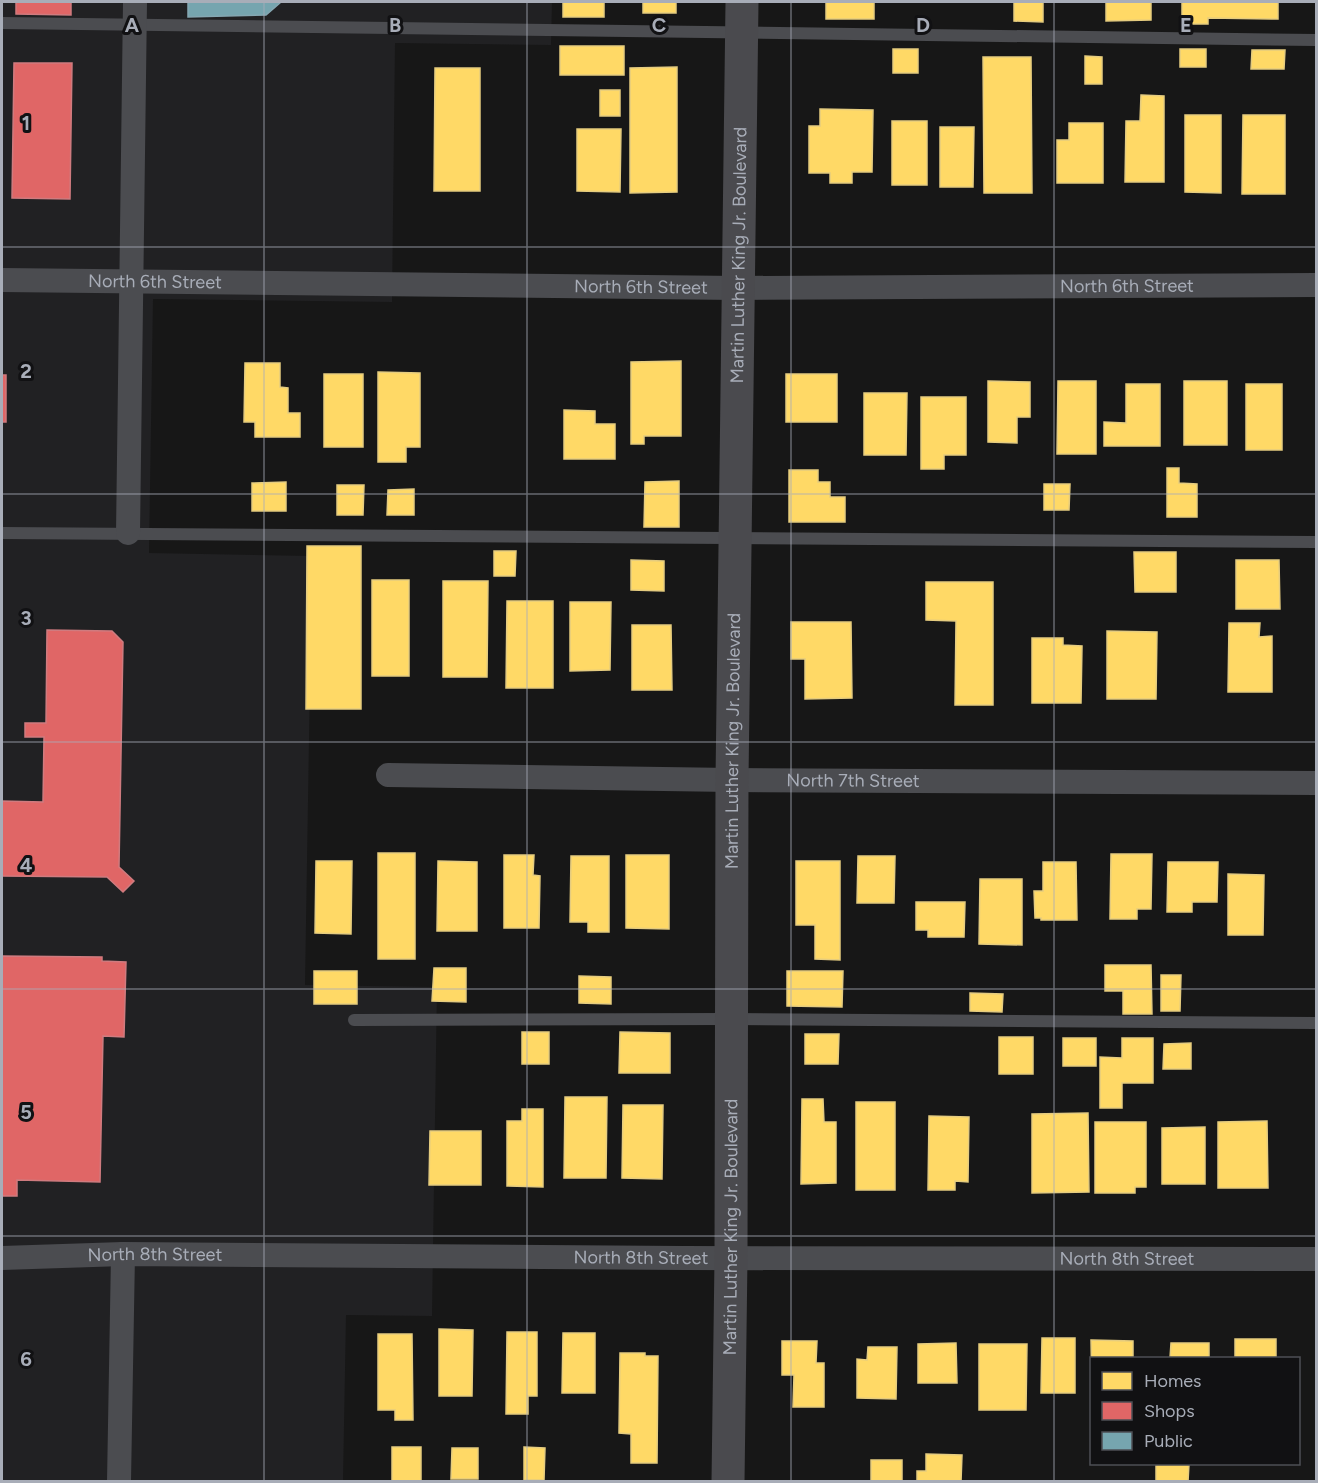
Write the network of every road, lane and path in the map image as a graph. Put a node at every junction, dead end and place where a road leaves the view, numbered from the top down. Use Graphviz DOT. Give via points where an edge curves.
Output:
graph roads {
  1 [pos="742,2"];
  2 [pos="135,13"];
  3 [pos="2,23"];
  4 [pos="742,34"];
  5 [pos="1317,40"];
  6 [pos="2,280"];
  7 [pos="132,281"];
  8 [pos="1317,285"];
  9 [pos="738,288"];
  10 [pos="2,533"];
  11 [pos="128,533"];
  12 [pos="736,539"];
  13 [pos="1317,542"];
  14 [pos="388,776"];
  15 [pos="732,780"];
  16 [pos="1317,783"];
  17 [pos="730,1019"];
  18 [pos="354,1020"];
  19 [pos="1317,1023"];
  20 [pos="123,1254"];
  21 [pos="2,1258"];
  22 [pos="731,1258"];
  23 [pos="1317,1259"];
  24 [pos="119,1482"];
  25 [pos="728,1482"];
  1 -- 4 [label="main road, Martin Luther King Jr. Boulevard"];
  2 -- 3 [label="lane"];
  2 -- 4 [label="lane"];
  2 -- 7 [label="street"];
  4 -- 5 [label="lane"];
  4 -- 9 [label="main road, Martin Luther King Jr. Boulevard"];
  6 -- 7 [label="street, North 6th Street"];
  7 -- 9 [label="street, North 6th Street"];
  7 -- 11 [label="street"];
  8 -- 9 [label="street, North 6th Street"];
  9 -- 12 [label="main road, Martin Luther King Jr. Boulevard"];
  10 -- 11 [label="lane"];
  11 -- 12 [label="lane"];
  12 -- 13 [label="lane"];
  12 -- 15 [label="main road, Martin Luther King Jr. Boulevard"];
  14 -- 15 [label="street, North 7th Street"];
  15 -- 16 [label="street, North 7th Street"];
  15 -- 17 [label="main road, Martin Luther King Jr. Boulevard"];
  17 -- 18 [label="lane"];
  17 -- 19 [label="lane"];
  17 -- 22 [label="main road, Martin Luther King Jr. Boulevard"];
  20 -- 21 [label="street, North 8th Street"];
  20 -- 22 [label="street, North 8th Street"];
  20 -- 24 [label="street"];
  22 -- 23 [label="street, North 8th Street"];
  22 -- 25 [label="main road, Martin Luther King Jr. Boulevard"];
}
